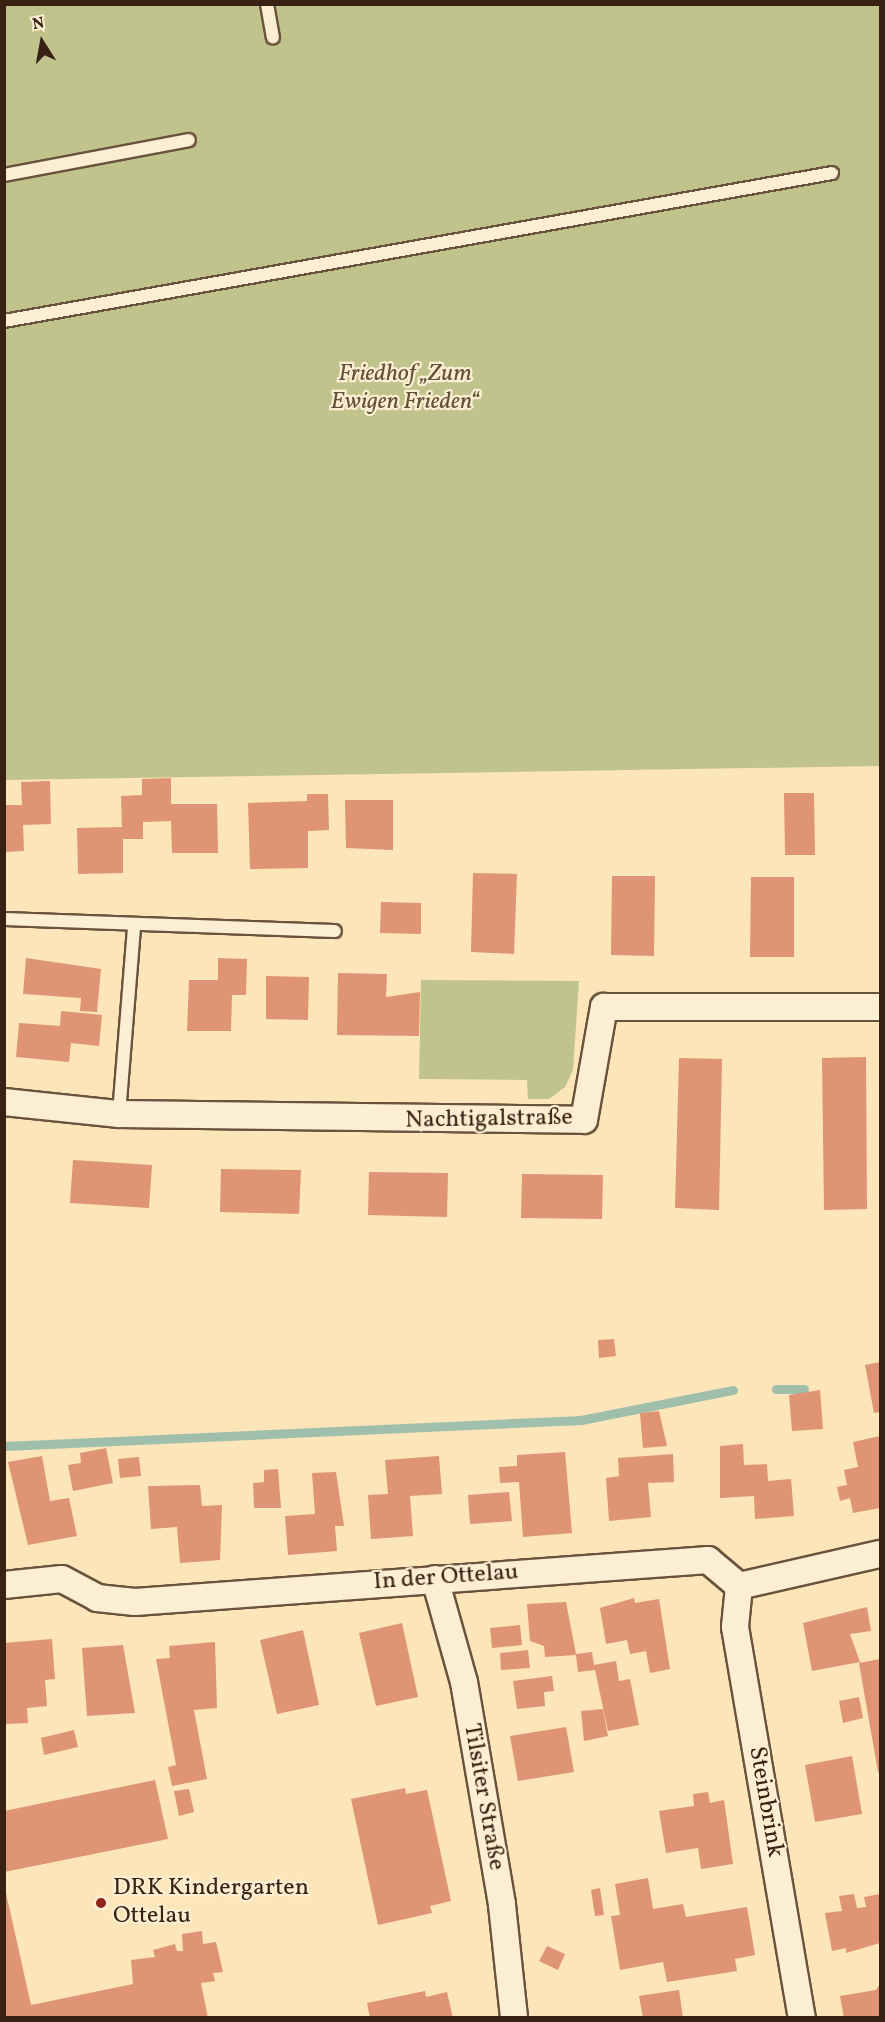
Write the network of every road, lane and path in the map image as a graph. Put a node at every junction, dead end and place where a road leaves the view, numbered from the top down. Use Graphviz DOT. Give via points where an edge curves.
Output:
graph roads {
  1 [pos="267,4"];
  2 [pos="273,37"];
  3 [pos="189,140"];
  4 [pos="832,173"];
  5 [pos="4,175"];
  6 [pos="4,321"];
  7 [pos="4,919"];
  8 [pos="134,928"];
  9 [pos="335,931"];
  10 [pos="880,1006"];
  11 [pos="4,1102"];
  12 [pos="119,1114"];
  13 [pos="880,1554"];
  14 [pos="435,1579"];
  15 [pos="4,1585"];
  16 [pos="739,1586"];
  17 [pos="514,2018"];
  18 [pos="802,2018"];
  1 -- 2 [label="lane"];
  3 -- 5 [label="lane"];
  4 -- 6 [label="lane"];
  7 -- 8 [label="lane"];
  8 -- 9 [label="lane"];
  8 -- 12 [label="lane"];
  10 -- 12 [label="street, Nachtigalstraße" via="604,1007 584,1119"];
  11 -- 12 [label="street, Nachtigalstraße"];
  13 -- 16 [label="street"];
  14 -- 15 [label="street, In der Ottelau" via="135,1602 97,1598 62,1579"];
  14 -- 16 [label="street, In der Ottelau" via="708,1560"];
  14 -- 17 [label="street, Tilsiter Straße" via="464,1682 502,1905"];
  16 -- 18 [label="street, Steinbrink" via="735,1627"];
}
